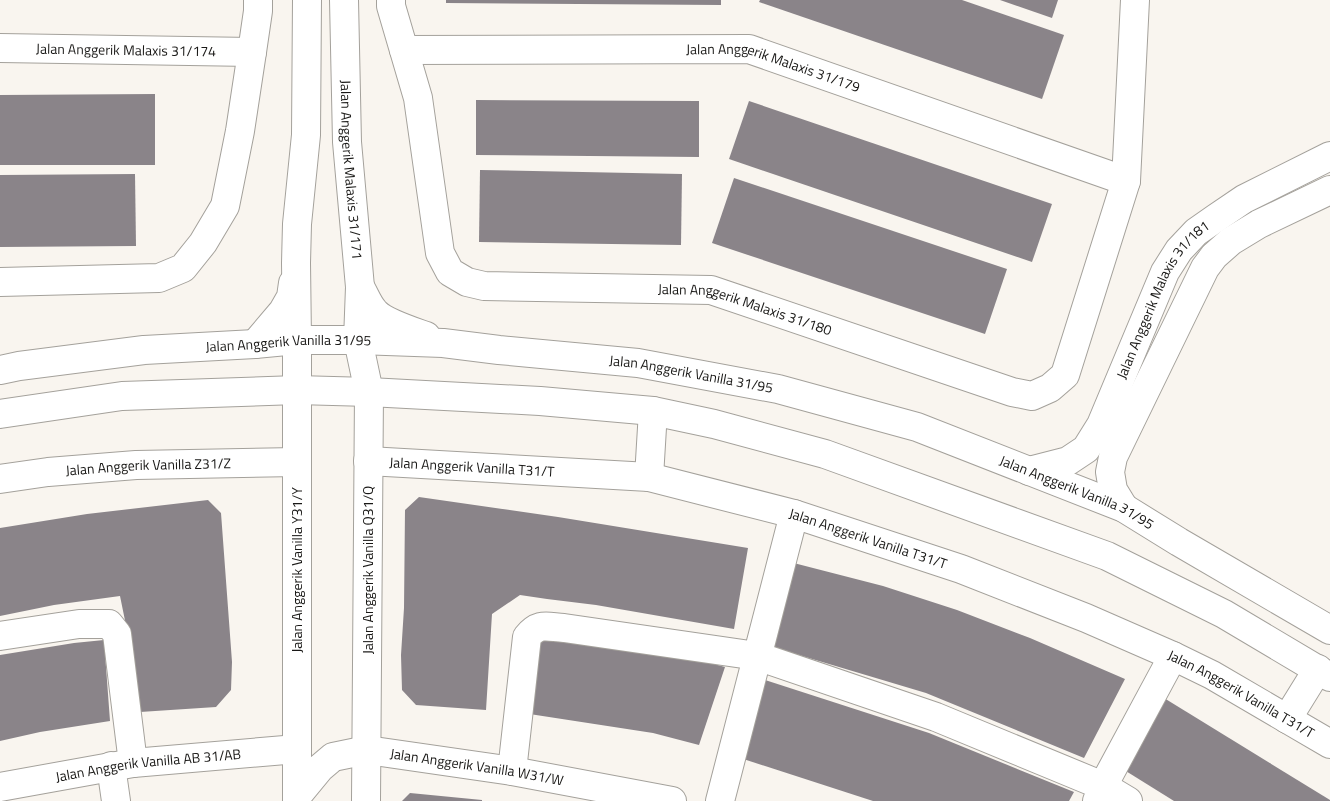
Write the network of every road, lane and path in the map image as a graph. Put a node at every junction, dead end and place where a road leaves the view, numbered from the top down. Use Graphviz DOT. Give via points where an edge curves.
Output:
graph roads {
  1 [pos="258,0"];
  2 [pos="307,0"];
  3 [pos="344,0"];
  4 [pos="391,0"];
  5 [pos="1134,0"];
  6 [pos="0,48"];
  7 [pos="404,50"];
  8 [pos="252,52"];
  9 [pos="1330,156"];
  10 [pos="1126,180"];
  11 [pos="1330,190"];
  12 [pos="296,264"];
  13 [pos="0,282"];
  14 [pos="360,287"];
  15 [pos="298,340"];
  16 [pos="358,340"];
  17 [pos="443,343"];
  18 [pos="255,344"];
  19 [pos="0,370"];
  20 [pos="298,390"];
  21 [pos="369,392"];
  22 [pos="653,411"];
  23 [pos="0,414"];
  24 [pos="368,461"];
  25 [pos="298,462"];
  26 [pos="1029,471"];
  27 [pos="649,476"];
  28 [pos="0,479"];
  29 [pos="1124,508"];
  30 [pos="794,514"];
  31 [pos="1330,630"];
  32 [pos="0,636"];
  33 [pos="757,656"];
  34 [pos="1173,656"];
  35 [pos="1324,673"];
  36 [pos="1287,719"];
  37 [pos="1330,744"];
  38 [pos="297,750"];
  39 [pos="367,750"];
  40 [pos="122,764"];
  41 [pos="512,771"];
  42 [pos="0,787"];
  43 [pos="543,789"];
  44 [pos="1100,794"];
  45 [pos="297,798"];
  46 [pos="116,801"];
  47 [pos="366,801"];
  48 [pos="672,801"];
  49 [pos="720,801"];
  50 [pos="1128,801"];
  1 -- 8 [label="street"];
  2 -- 12 [label="street" via="306,135"];
  3 -- 14 [label="street, Jalan Anggerik Malaxis 31/171" via="346,142"];
  4 -- 7 [label="street"];
  5 -- 10 [label="street, Jalan Anggerik Malaxis 31/180"];
  6 -- 8 [label="street, Jalan Anggerik Malaxis 31/174"];
  7 -- 10 [label="street, Jalan Anggerik Malaxis 31/179" via="748,49"];
  7 -- 10 [label="street, Jalan Anggerik Malaxis 31/180" via="418,98 440,253 450,272 467,282 484,286 711,290 1032,396 1050,388 1065,375"];
  8 -- 13 [label="street" via="225,206 203,243 183,268 159,278"];
  9 -- 26 [label="street, Jalan Anggerik Malaxis 31/181" via="1244,199 1196,232 1178,250 1164,272 1100,425 1086,449 1068,461"];
  11 -- 29 [label="street, Jalan Anggerik Malaxis 31/181" via="1231,241 1205,268 1113,457 1110,472 1113,490"];
  12 -- 15 [label="street"];
  12 -- 18 [label="street" via="291,297 283,312"];
  14 -- 16 [label="street, Jalan Anggerik Malaxis 31/171"];
  14 -- 17 [label="street" via="376,314"];
  15 -- 16 [label="street, Jalan Anggerik Vanilla 31/95"];
  15 -- 18 [label="street, Jalan Anggerik Vanilla 31/95"];
  15 -- 20 [label="street, Jalan Anggerik Vanilla Y31/Y"];
  16 -- 17 [label="street, Jalan Anggerik Vanilla 31/95"];
  16 -- 21 [label="street, Jalan Anggerik Vanilla Q31/Q"];
  17 -- 26 [label="street, Jalan Anggerik Vanilla 31/95" via="638,363 778,389 917,427"];
  18 -- 19 [label="street, Jalan Anggerik Vanilla 31/95" via="144,350"];
  20 -- 21 [label="street"];
  20 -- 23 [label="street" via="122,396"];
  20 -- 25 [label="street, Jalan Anggerik Vanilla Y31/Y"];
  21 -- 22 [label="street"];
  21 -- 24 [label="street, Jalan Anggerik Vanilla Q31/Q"];
  22 -- 27 [label="street"];
  22 -- 35 [label="street" via="825,454 1107,556 1224,614"];
  24 -- 27 [label="street, Jalan Anggerik Vanilla T31/T"];
  24 -- 39 [label="street, Jalan Anggerik Vanilla Q31/Q"];
  25 -- 28 [label="street, Jalan Anggerik Vanilla Z31/Z" via="136,465"];
  25 -- 38 [label="street, Jalan Anggerik Vanilla Y31/Y"];
  26 -- 29 [label="street, Jalan Anggerik Vanilla 31/95"];
  27 -- 30 [label="street, Jalan Anggerik Vanilla T31/T"];
  29 -- 31 [label="street, Jalan Anggerik Vanilla 31/95"];
  30 -- 33 [label="street"];
  30 -- 34 [label="street, Jalan Anggerik Vanilla T31/T" via="962,569"];
  32 -- 40 [label="street" via="79,624 109,624 117,634"];
  33 -- 41 [label="street" via="564,628 542,626 533,630 527,637"];
  33 -- 44 [label="street" via="936,718"];
  33 -- 49 [label="street"];
  34 -- 36 [label="street, Jalan Anggerik Vanilla T31/T"];
  34 -- 44 [label="street"];
  35 -- 36 [label="street"];
  36 -- 37 [label="street, Jalan Anggerik Vanilla T31/T"];
  38 -- 40 [label="street, Jalan Anggerik Vanilla AB 31/AB"];
  38 -- 45 [label="street, Jalan Anggerik Vanilla Y31/Y"];
  39 -- 41 [label="street, Jalan Anggerik Vanilla W31/W"];
  39 -- 45 [label="street, Jalan Anggerik Vanilla W31/W" via="332,757"];
  39 -- 47 [label="street, Jalan Anggerik Vanilla Q31/Q"];
  40 -- 42 [label="street, Jalan Anggerik Vanilla AB 31/AB"];
  40 -- 46 [label="street"];
  41 -- 43 [label="street, Jalan Anggerik Vanilla W31/W"];
  43 -- 48 [label="street, Jalan Anggerik Vanilla W31/W"];
  44 -- 50 [label="street"];
}
